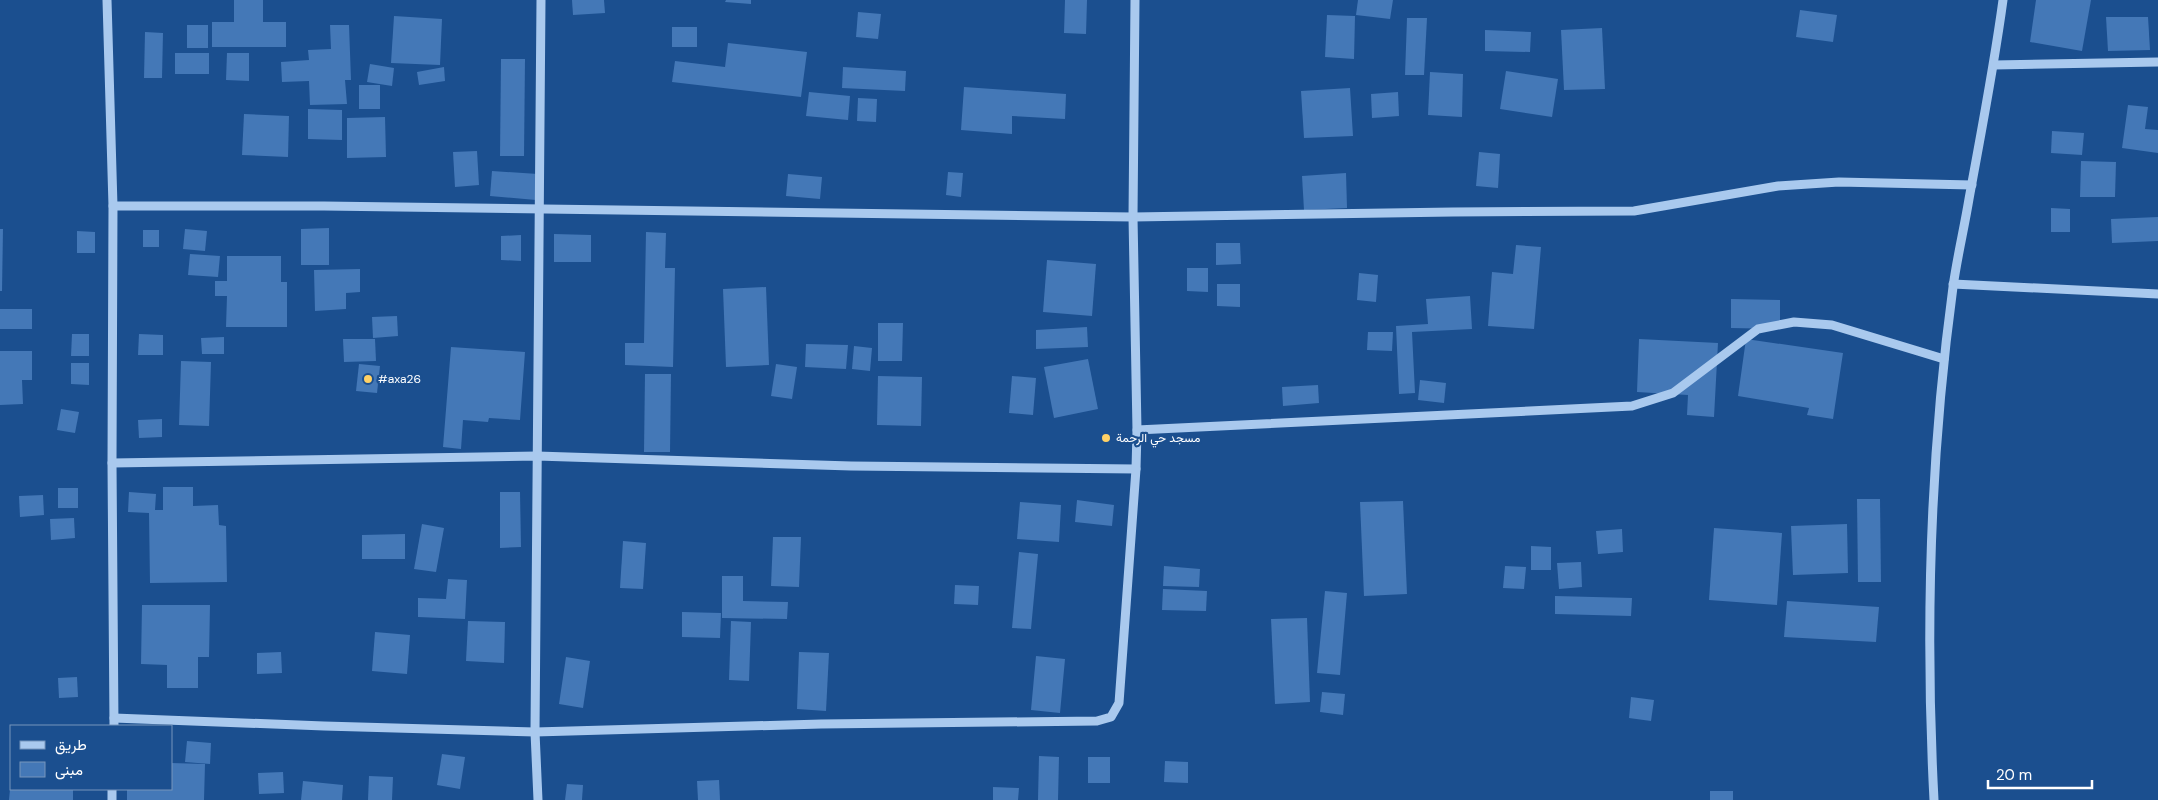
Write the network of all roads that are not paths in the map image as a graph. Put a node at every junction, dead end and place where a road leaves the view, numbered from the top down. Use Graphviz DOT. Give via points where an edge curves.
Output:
graph roads {
  1 [pos="107,0"];
  2 [pos="541,0"];
  3 [pos="1135,0"];
  4 [pos="2003,0"];
  5 [pos="2158,62"];
  6 [pos="1994,65"];
  7 [pos="1972,185"];
  8 [pos="113,206"];
  9 [pos="539,210"];
  10 [pos="1133,217"];
  11 [pos="1953,284"];
  12 [pos="2158,294"];
  13 [pos="1944,359"];
  14 [pos="1137,430"];
  15 [pos="538,456"];
  16 [pos="112,463"];
  17 [pos="1136,469"];
  18 [pos="114,722"];
  19 [pos="535,732"];
  20 [pos="538,800"];
  21 [pos="1934,800"];
  1 -- 8 [label="street"];
  2 -- 9 [label="street"];
  3 -- 10 [label="street"];
  4 -- 6 [label="street"];
  5 -- 6 [label="street"];
  6 -- 7 [label="street"];
  7 -- 10 [label="street" via="1839,182 1778,186 1634,211"];
  7 -- 11 [label="street"];
  8 -- 9 [label="street"];
  8 -- 16 [label="street"];
  9 -- 10 [label="street"];
  9 -- 15 [label="street"];
  10 -- 14 [label="street"];
  11 -- 12 [label="street"];
  11 -- 13 [label="street"];
  13 -- 14 [label="street" via="1832,325 1794,322 1758,328 1673,393 1632,406"];
  13 -- 21 [label="street" via="1934,480 1931,591"];
  14 -- 17 [label="street"];
  15 -- 16 [label="street"];
  15 -- 17 [label="street" via="851,466"];
  15 -- 19 [label="street"];
  16 -- 18 [label="street"];
  17 -- 19 [label="street" via="1119,703 1110,717 1097,721"];
  18 -- 19 [label="street"];
  19 -- 20 [label="street"];
}
